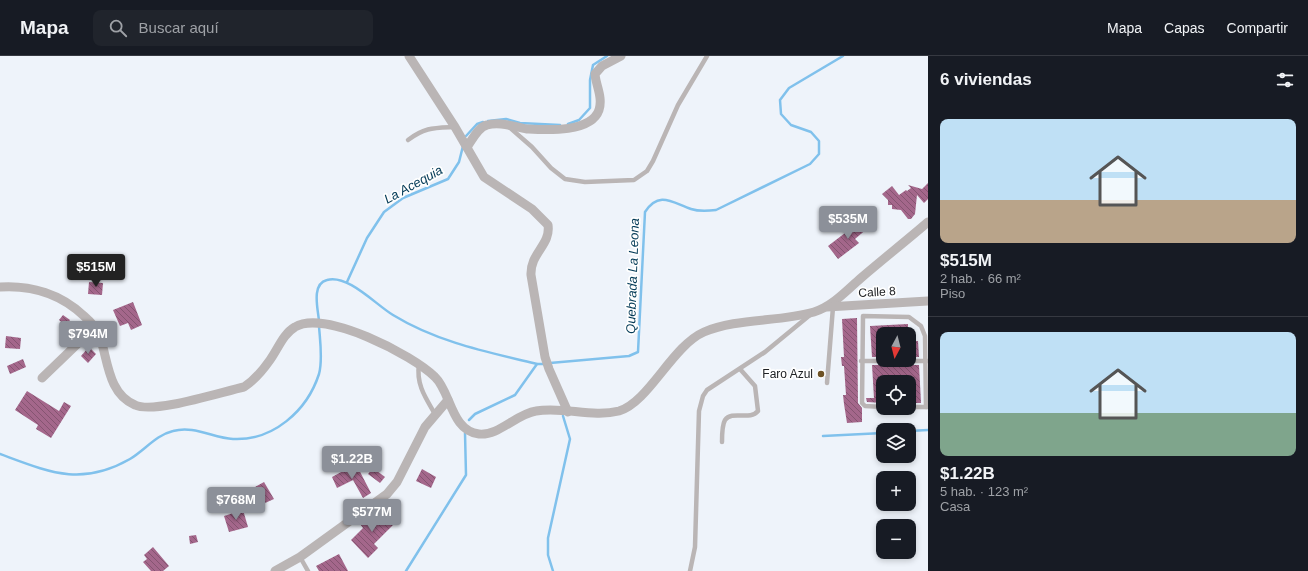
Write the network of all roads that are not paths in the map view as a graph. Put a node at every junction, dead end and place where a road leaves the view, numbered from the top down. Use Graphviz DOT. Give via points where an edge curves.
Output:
graph roads {
  1 [pos="409,56"];
  2 [pos="621,56"];
  3 [pos="707,56"];
  4 [pos="506,125"];
  5 [pos="455,128"];
  6 [pos="408,140"];
  7 [pos="467,147"];
  8 [pos="928,222"];
  9 [pos="0,287"];
  10 [pos="928,301"];
  11 [pos="830,307"];
  12 [pos="814,312"];
  13 [pos="95,327"];
  14 [pos="861,361"];
  15 [pos="927,362"];
  16 [pos="419,364"];
  17 [pos="740,369"];
  18 [pos="42,378"];
  19 [pos="827,383"];
  20 [pos="448,400"];
  21 [pos="876,407"];
  22 [pos="916,407"];
  23 [pos="927,407"];
  24 [pos="568,412"];
  25 [pos="435,414"];
  26 [pos="722,442"];
  27 [pos="300,557"];
  28 [pos="275,571"];
  29 [pos="308,571"];
  30 [pos="690,571"];
  1 -- 5 [label="street"];
  2 -- 4 [label="street" via="602,66 595,74 600,97 599,110 593,119 579,126 557,130"];
  3 -- 4 [label="lane" via="678,105 653,161 647,171 634,180 585,182 566,179"];
  4 -- 7 [label="street" via="485,125"];
  5 -- 6 [label="lane" via="419,131"];
  5 -- 7 [label="street"];
  7 -- 24 [label="street" via="484,177 532,209 548,225 547,237 531,267 548,369"];
  8 -- 11 [label="street"];
  9 -- 13 [label="street" via="16,286 42,291 77,310"];
  10 -- 11 [label="street, Calle 8"];
  11 -- 12 [label="street"];
  11 -- 19 [label="lane"];
  12 -- 17 [label="lane"];
  12 -- 24 [label="street" via="719,327 702,333 687,344 634,402 620,410 596,413"];
  13 -- 16 [label="street" via="110,375 118,391 135,405 153,408 244,387 270,361 287,333 295,326 308,322 362,334"];
  13 -- 18 [label="street"];
  14 -- 15 [label="lane"];
  14 -- 15 [label="lane" via="862,316 909,317 917,321 925,336"];
  14 -- 21 [label="lane" via="862,404"];
  15 -- 23 [label="lane"];
  16 -- 20 [label="street" via="437,378"];
  16 -- 25 [label="lane" via="417,375 420,387"];
  17 -- 26 [label="lane" via="755,386 758,411 752,415 726,418"];
  17 -- 30 [label="lane" via="707,390 700,404 695,547"];
  20 -- 24 [label="street" via="463,426 470,432 479,434 488,433 536,411"];
  20 -- 25 [label="street"];
  22 -- 23 [label="lane"];
  25 -- 27 [label="street" via="425,427 397,482 387,494"];
  27 -- 28 [label="street"];
  27 -- 29 [label="lane"];
}
